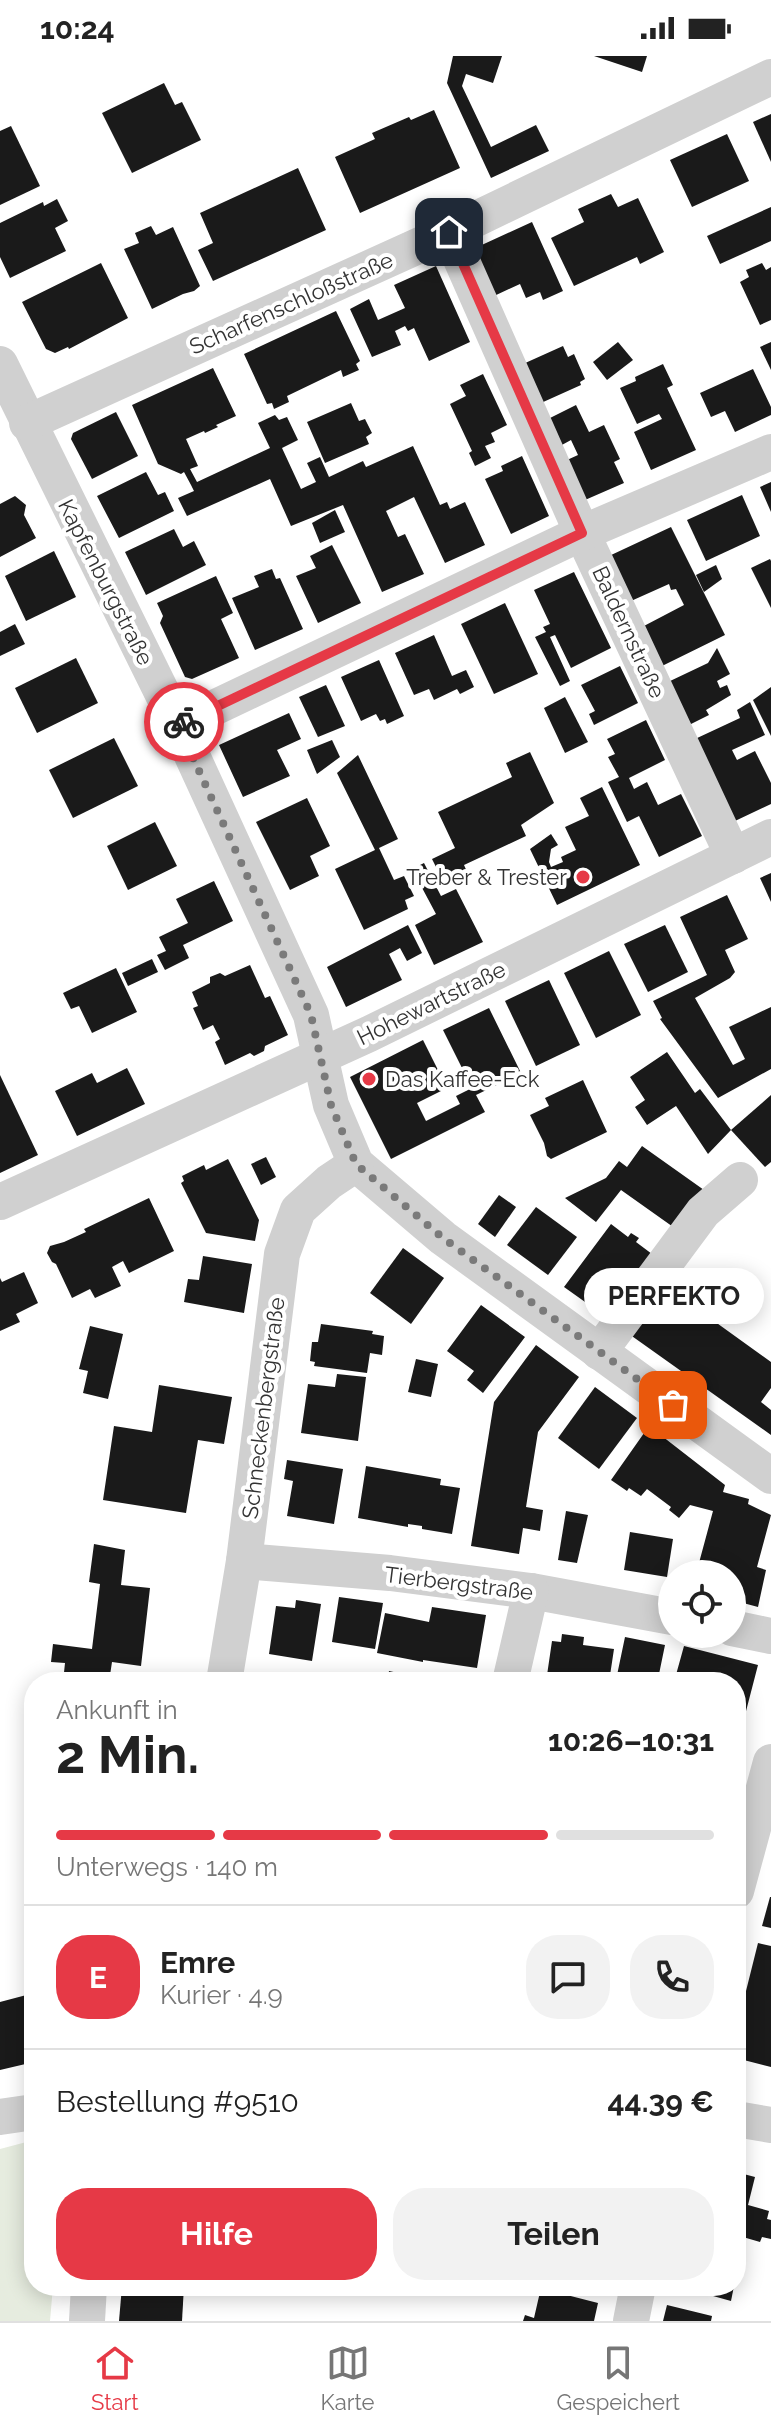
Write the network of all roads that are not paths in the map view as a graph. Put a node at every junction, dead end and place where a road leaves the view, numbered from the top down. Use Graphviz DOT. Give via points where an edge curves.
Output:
graph roads {
  1 [pos="771,77"];
  2 [pos="449,232"];
  3 [pos="0,364"];
  4 [pos="27,423"];
  5 [pos="771,452"];
  6 [pos="582,533"];
  7 [pos="178,725"];
  8 [pos="771,837"];
  9 [pos="733,856"];
  10 [pos="320,1055"];
  11 [pos="356,1164"];
  12 [pos="740,1180"];
  13 [pos="0,1202"];
  14 [pos="599,1352"];
  15 [pos="771,1476"];
  16 [pos="244,1561"];
  17 [pos="531,1591"];
  18 [pos="658,1614"];
  19 [pos="746,1631"];
  20 [pos="771,1636"];
  21 [pos="226,1672"];
  22 [pos="512,1672"];
  23 [pos="771,1762"];
  24 [pos="746,1854"];
  25 [pos="24,2113"];
  26 [pos="0,2117"];
  27 [pos="746,2121"];
  28 [pos="771,2125"];
  29 [pos="88,2296"];
  30 [pos="636,2296"];
  31 [pos="87,2321"];
  32 [pos="631,2321"];
  1 -- 2 [label="street, Scharfenschloßstraße"];
  2 -- 4 [label="street, Scharfenschloßstraße"];
  2 -- 6 [label="street, Baldernstraße"];
  3 -- 4 [label="street, Kapfenburgstraße"];
  4 -- 7 [label="street, Kapfenburgstraße"];
  5 -- 6 [label="street"];
  6 -- 7 [label="street"];
  6 -- 9 [label="street, Baldernstraße"];
  7 -- 10 [label="street, Kapfenburgstraße" via="311,1015"];
  8 -- 9 [label="street, Hohewartstraße"];
  9 -- 10 [label="street, Hohewartstraße"];
  10 -- 11 [label="street, Kapfenburgstraße" via="331,1105"];
  10 -- 13 [label="street, Hohewartstraße"];
  11 -- 14 [label="street, Kapfenburgstraße" via="443,1238"];
  11 -- 16 [label="street, Schneckenbergstraße" via="298,1210 282,1254"];
  12 -- 14 [label="street" via="703,1212"];
  14 -- 15 [label="street, Kapfenburgstraße"];
  16 -- 17 [label="street, Tierbergstraße"];
  16 -- 21 [label="street, Schneckenbergstraße"];
  17 -- 18 [label="street, Tierbergstraße"];
  17 -- 22 [label="street"];
  19 -- 20 [label="street"];
  23 -- 24 [label="street"];
  25 -- 26 [label="street"];
  27 -- 28 [label="street"];
  29 -- 31 [label="street"];
  30 -- 32 [label="street"];
}
